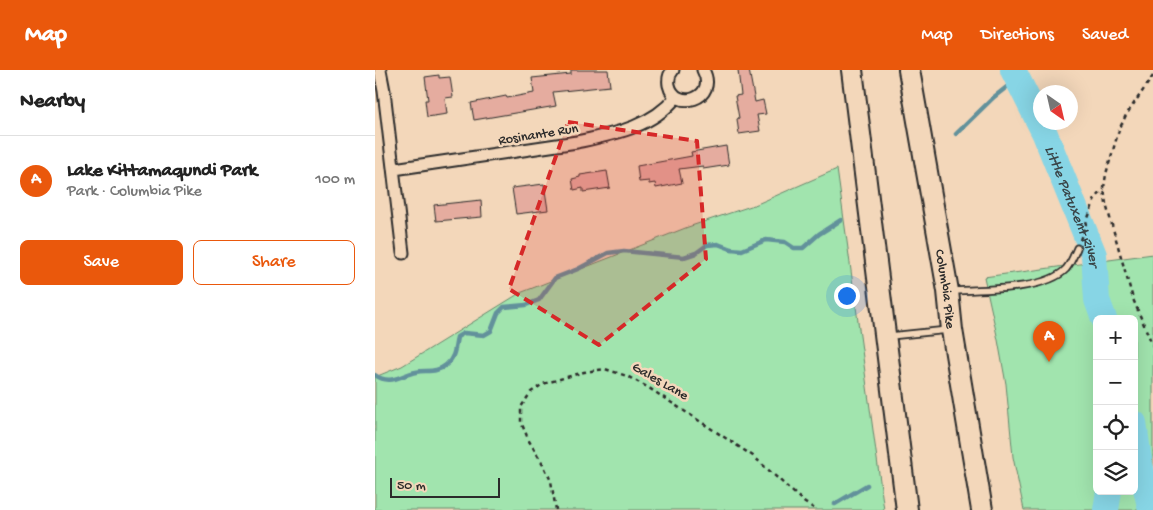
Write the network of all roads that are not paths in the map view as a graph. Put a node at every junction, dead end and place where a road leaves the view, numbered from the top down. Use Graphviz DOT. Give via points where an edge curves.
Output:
graph roads {
  1 [pos="380,70"];
  2 [pos="673,70"];
  3 [pos="703,70"];
  4 [pos="852,70"];
  5 [pos="909,70"];
  6 [pos="676,97"];
  7 [pos="394,169"];
  8 [pos="1077,248"];
  9 [pos="403,253"];
  10 [pos="948,291"];
  11 [pos="952,330"];
  12 [pos="887,337"];
  13 [pos="907,510"];
  14 [pos="982,510"];
  1 -- 7 [label="street"];
  2 -- 6 [label="street" via="669,81"];
  3 -- 6 [label="street" via="707,84 700,96 693,100"];
  4 -- 12 [label="highway"];
  5 -- 10 [label="highway, Columbia Pike"];
  6 -- 7 [label="street, Rosinante Run" via="657,116 605,136"];
  7 -- 9 [label="street"];
  8 -- 10 [label="lane" via="1066,269 1044,282"];
  10 -- 11 [label="highway, Columbia Pike"];
  11 -- 12 [label="lane"];
  11 -- 14 [label="highway, Columbia Pike"];
  12 -- 13 [label="highway"];
}
